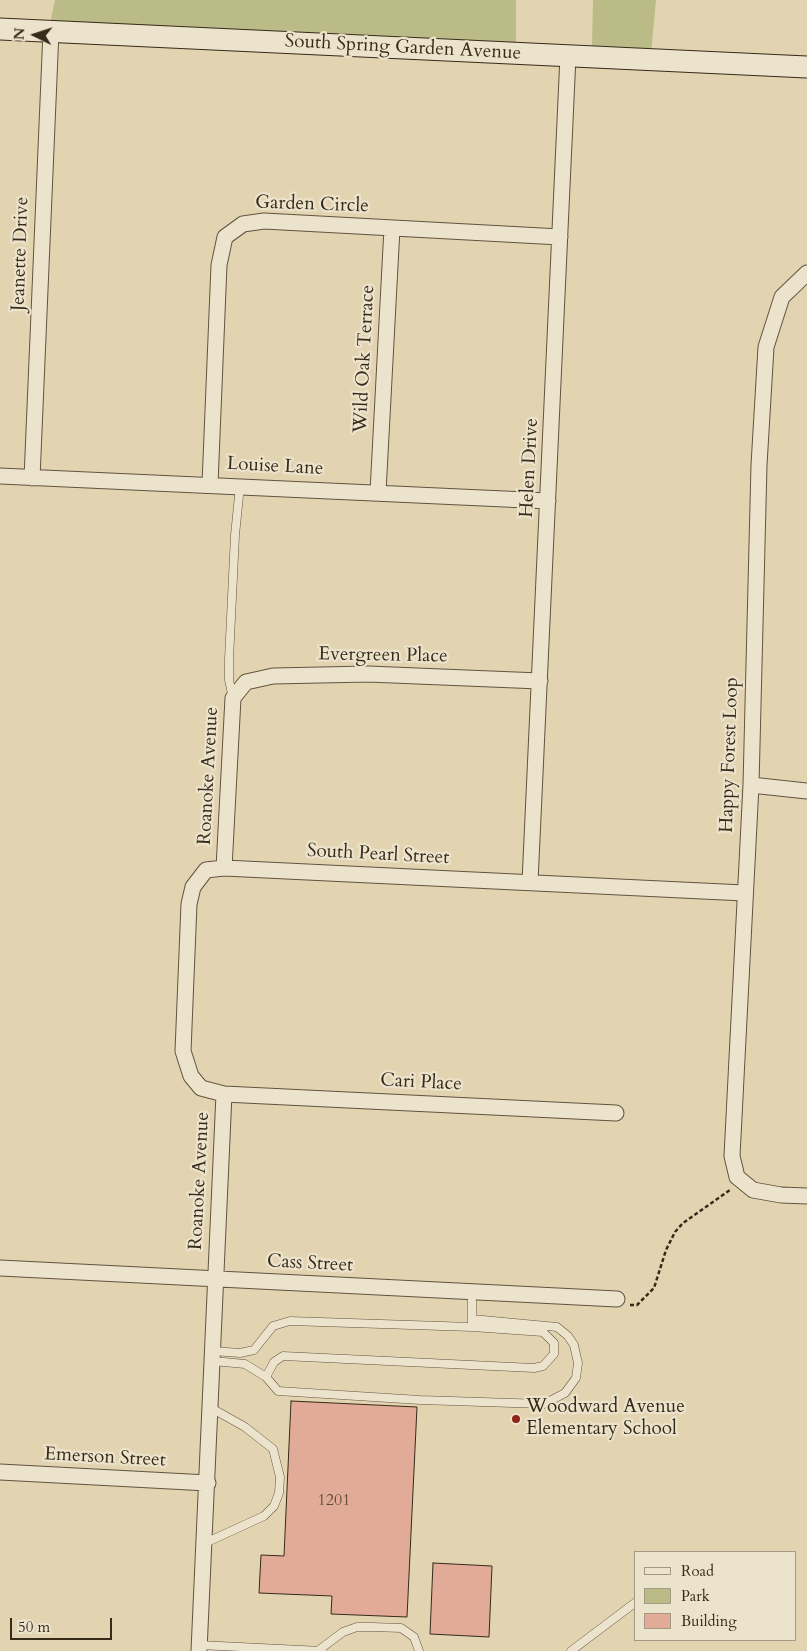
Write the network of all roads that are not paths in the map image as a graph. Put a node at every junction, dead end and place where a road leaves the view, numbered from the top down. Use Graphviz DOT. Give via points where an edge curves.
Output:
graph roads {
  1 [pos="0,29"];
  2 [pos="51,31"];
  3 [pos="568,56"];
  4 [pos="807,67"];
  5 [pos="392,228"];
  6 [pos="560,237"];
  7 [pos="807,272"];
  8 [pos="0,476"];
  9 [pos="32,478"];
  10 [pos="210,484"];
  11 [pos="240,486"];
  12 [pos="378,492"];
  13 [pos="548,501"];
  14 [pos="540,680"];
  15 [pos="233,698"];
  16 [pos="751,786"];
  17 [pos="807,790"];
  18 [pos="224,868"];
  19 [pos="530,882"];
  20 [pos="744,894"];
  21 [pos="224,1094"];
  22 [pos="616,1113"];
  23 [pos="807,1196"];
  24 [pos="0,1268"];
  25 [pos="216,1278"];
  26 [pos="472,1293"];
  27 [pos="617,1299"];
  28 [pos="472,1323"];
  29 [pos="213,1356"];
  30 [pos="266,1377"];
  31 [pos="211,1408"];
  32 [pos="0,1472"];
  33 [pos="208,1483"];
  34 [pos="205,1543"];
  35 [pos="634,1604"];
  36 [pos="199,1648"];
  37 [pos="320,1650"];
  38 [pos="419,1651"];
  39 [pos="571,1651"];
  1 -- 2 [label="street, South Spring Garden Avenue"];
  2 -- 3 [label="street, South Spring Garden Avenue"];
  2 -- 9 [label="street, Jeanette Drive"];
  3 -- 4 [label="street, South Spring Garden Avenue"];
  3 -- 6 [label="street, Helen Drive"];
  5 -- 6 [label="street, Garden Circle"];
  5 -- 10 [label="street, Garden Circle" via="264,221 243,224 225,237 219,265"];
  5 -- 12 [label="street, Wild Oak Terrace"];
  6 -- 13 [label="street, Helen Drive"];
  7 -- 16 [label="street, Happy Forest Loop" via="782,297 766,346 759,466"];
  8 -- 9 [label="street, Louise Lane"];
  9 -- 10 [label="street, Louise Lane"];
  10 -- 11 [label="street, Louise Lane"];
  11 -- 12 [label="street, Louise Lane"];
  11 -- 15 [label="lane" via="229,659"];
  12 -- 13 [label="street, Louise Lane"];
  13 -- 14 [label="street, Helen Drive"];
  14 -- 15 [label="street, Evergreen Place" via="368,674 274,676 246,682"];
  14 -- 19 [label="street, Helen Drive"];
  15 -- 18 [label="street, Roanoke Avenue"];
  16 -- 17 [label="street"];
  16 -- 20 [label="street, Happy Forest Loop"];
  18 -- 19 [label="street, South Pearl Street"];
  18 -- 21 [label="street, Roanoke Avenue" via="206,870 193,887 189,904 183,1051 191,1076 201,1088"];
  19 -- 20 [label="street, South Pearl Street"];
  20 -- 23 [label="street, Happy Forest Loop" via="732,1156 737,1177 753,1190"];
  21 -- 22 [label="street, Cari Place"];
  21 -- 25 [label="street, Roanoke Avenue"];
  24 -- 25 [label="street, Cass Street"];
  25 -- 26 [label="street, Cass Street"];
  25 -- 29 [label="street, Roanoke Avenue"];
  26 -- 27 [label="street, Cass Street"];
  26 -- 28 [label="lane"];
  28 -- 29 [label="lane" via="290,1321 273,1326 254,1350"];
  28 -- 30 [label="lane" via="543,1332 554,1343 554,1354 543,1366 534,1368 283,1356 274,1362"];
  28 -- 30 [label="lane" via="557,1327 574,1346 578,1363 576,1378 566,1393 544,1404 299,1394 278,1391"];
  29 -- 30 [label="lane" via="244,1364"];
  29 -- 31 [label="street, Roanoke Avenue"];
  31 -- 33 [label="street, Roanoke Avenue"];
  31 -- 34 [label="lane" via="245,1427 272,1450 280,1477 274,1506 264,1516"];
  32 -- 33 [label="street, Emerson Street"];
  33 -- 34 [label="street, Roanoke Avenue"];
  34 -- 36 [label="street, Roanoke Avenue"];
  35 -- 39 [label="lane"];
  36 -- 37 [label="lane"];
  37 -- 38 [label="lane" via="343,1632 357,1627 372,1627 401,1628 414,1637"];
}
